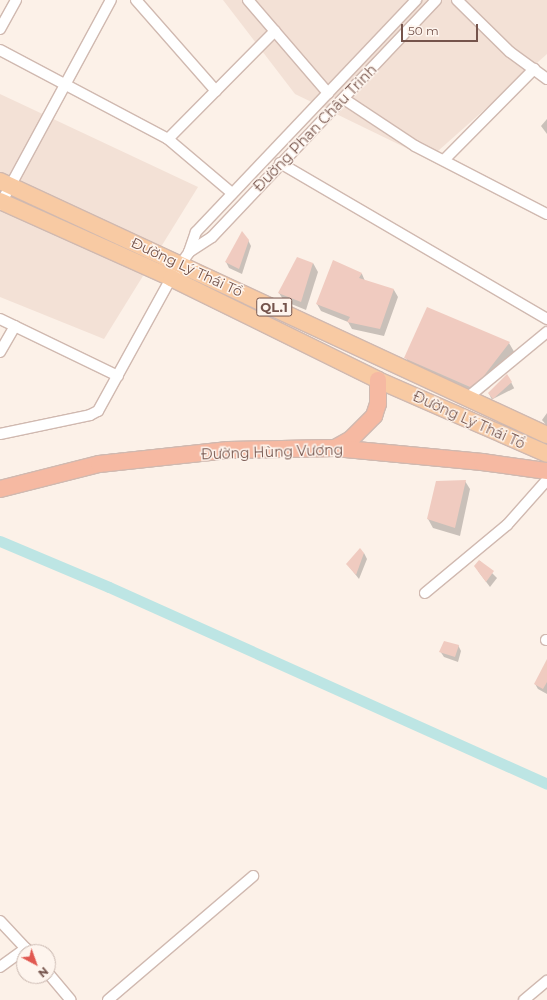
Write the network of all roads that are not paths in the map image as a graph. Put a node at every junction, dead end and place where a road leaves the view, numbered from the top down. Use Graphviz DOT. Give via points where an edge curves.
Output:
graph roads {
  1 [pos="16,0"];
  2 [pos="111,0"];
  3 [pos="136,0"];
  4 [pos="248,0"];
  5 [pos="416,0"];
  6 [pos="436,0"];
  7 [pos="457,0"];
  8 [pos="0,29"];
  9 [pos="275,31"];
  10 [pos="381,37"];
  11 [pos="392,47"];
  12 [pos="0,50"];
  13 [pos="534,70"];
  14 [pos="547,79"];
  15 [pos="65,84"];
  16 [pos="216,91"];
  17 [pos="328,93"];
  18 [pos="344,99"];
  19 [pos="168,139"];
  20 [pos="445,159"];
  21 [pos="280,163"];
  22 [pos="4,183"];
  23 [pos="232,193"];
  24 [pos="547,202"];
  25 [pos="0,203"];
  26 [pos="543,212"];
  27 [pos="185,258"];
  28 [pos="171,278"];
  29 [pos="0,320"];
  30 [pos="547,320"];
  31 [pos="15,326"];
  32 [pos="547,332"];
  33 [pos="0,352"];
  34 [pos="409,372"];
  35 [pos="118,376"];
  36 [pos="378,380"];
  37 [pos="400,390"];
  38 [pos="467,398"];
  39 [pos="0,434"];
  40 [pos="547,435"];
  41 [pos="335,448"];
  42 [pos="547,454"];
  43 [pos="547,472"];
  44 [pos="547,480"];
  45 [pos="0,489"];
  46 [pos="425,593"];
  47 [pos="253,876"];
  48 [pos="0,921"];
  49 [pos="21,944"];
  50 [pos="16,957"];
  51 [pos="0,967"];
  52 [pos="547,981"];
  53 [pos="56,982"];
  54 [pos="71,1000"];
  55 [pos="108,1000"];
  56 [pos="524,1000"];
  1 -- 8 [label="street"];
  2 -- 15 [label="street"];
  3 -- 16 [label="street"];
  4 -- 9 [label="street"];
  5 -- 10 [label="street, Đường Phan Châu Trinh"];
  6 -- 11 [label="street, Đường Phan Châu Trinh"];
  7 -- 13 [label="street" via="510,52"];
  9 -- 16 [label="street"];
  9 -- 17 [label="street"];
  10 -- 11 [label="street"];
  10 -- 17 [label="street, Đường Phan Châu Trinh"];
  11 -- 18 [label="street, Đường Phan Châu Trinh"];
  12 -- 15 [label="street"];
  13 -- 14 [label="street"];
  13 -- 20 [label="street"];
  15 -- 19 [label="street"];
  15 -- 22 [label="street"];
  16 -- 19 [label="street"];
  17 -- 23 [label="street, Đường Phan Châu Trinh"];
  18 -- 20 [label="street" via="415,146"];
  18 -- 21 [label="street, Đường Phan Châu Trinh"];
  19 -- 23 [label="street"];
  20 -- 26 [label="street"];
  21 -- 27 [label="street, Đường Phan Châu Trinh" via="212,237"];
  21 -- 30 [label="street"];
  22 -- 25 [label="street"];
  22 -- 27 [label="main road, Đường Lý Thái Tổ / QL.1"];
  23 -- 27 [label="street, Đường Phan Châu Trinh" via="196,232"];
  24 -- 26 [label="street"];
  25 -- 28 [label="main road, Đường Lý Thái Tổ / QL.1"];
  27 -- 28 [label="street, Đường Phan Châu Trinh"];
  27 -- 34 [label="main road, Đường Lý Thái Tổ / QL.1"];
  28 -- 35 [label="street, Đường Phan Châu Trinh"];
  28 -- 36 [label="main road, Đường Lý Thái Tổ / QL.1"];
  29 -- 31 [label="street"];
  31 -- 33 [label="street"];
  31 -- 35 [label="street"];
  32 -- 38 [label="street"];
  34 -- 37 [label="main road"];
  34 -- 38 [label="main road, Đường Lý Thái Tổ / QL.1"];
  35 -- 39 [label="street, Đường Phan Châu Trinh" via="104,403 98,411 90,415"];
  36 -- 37 [label="main road, Đường Lý Thái Tổ / QL.1"];
  36 -- 41 [label="highway" via="378,404 374,416 351,439"];
  37 -- 42 [label="main road, Đường Lý Thái Tổ / QL.1"];
  38 -- 40 [label="main road, Đường Lý Thái Tổ / QL.1"];
  41 -- 43 [label="highway, Đường Hùng Vương" via="482,462"];
  41 -- 45 [label="highway, Đường Hùng Vương" via="228,450 99,464"];
  44 -- 46 [label="street" via="507,525"];
  47 -- 55 [label="street"];
  48 -- 49 [label="street"];
  50 -- 51 [label="street"];
  52 -- 56 [label="street"];
  53 -- 54 [label="street"];
}
